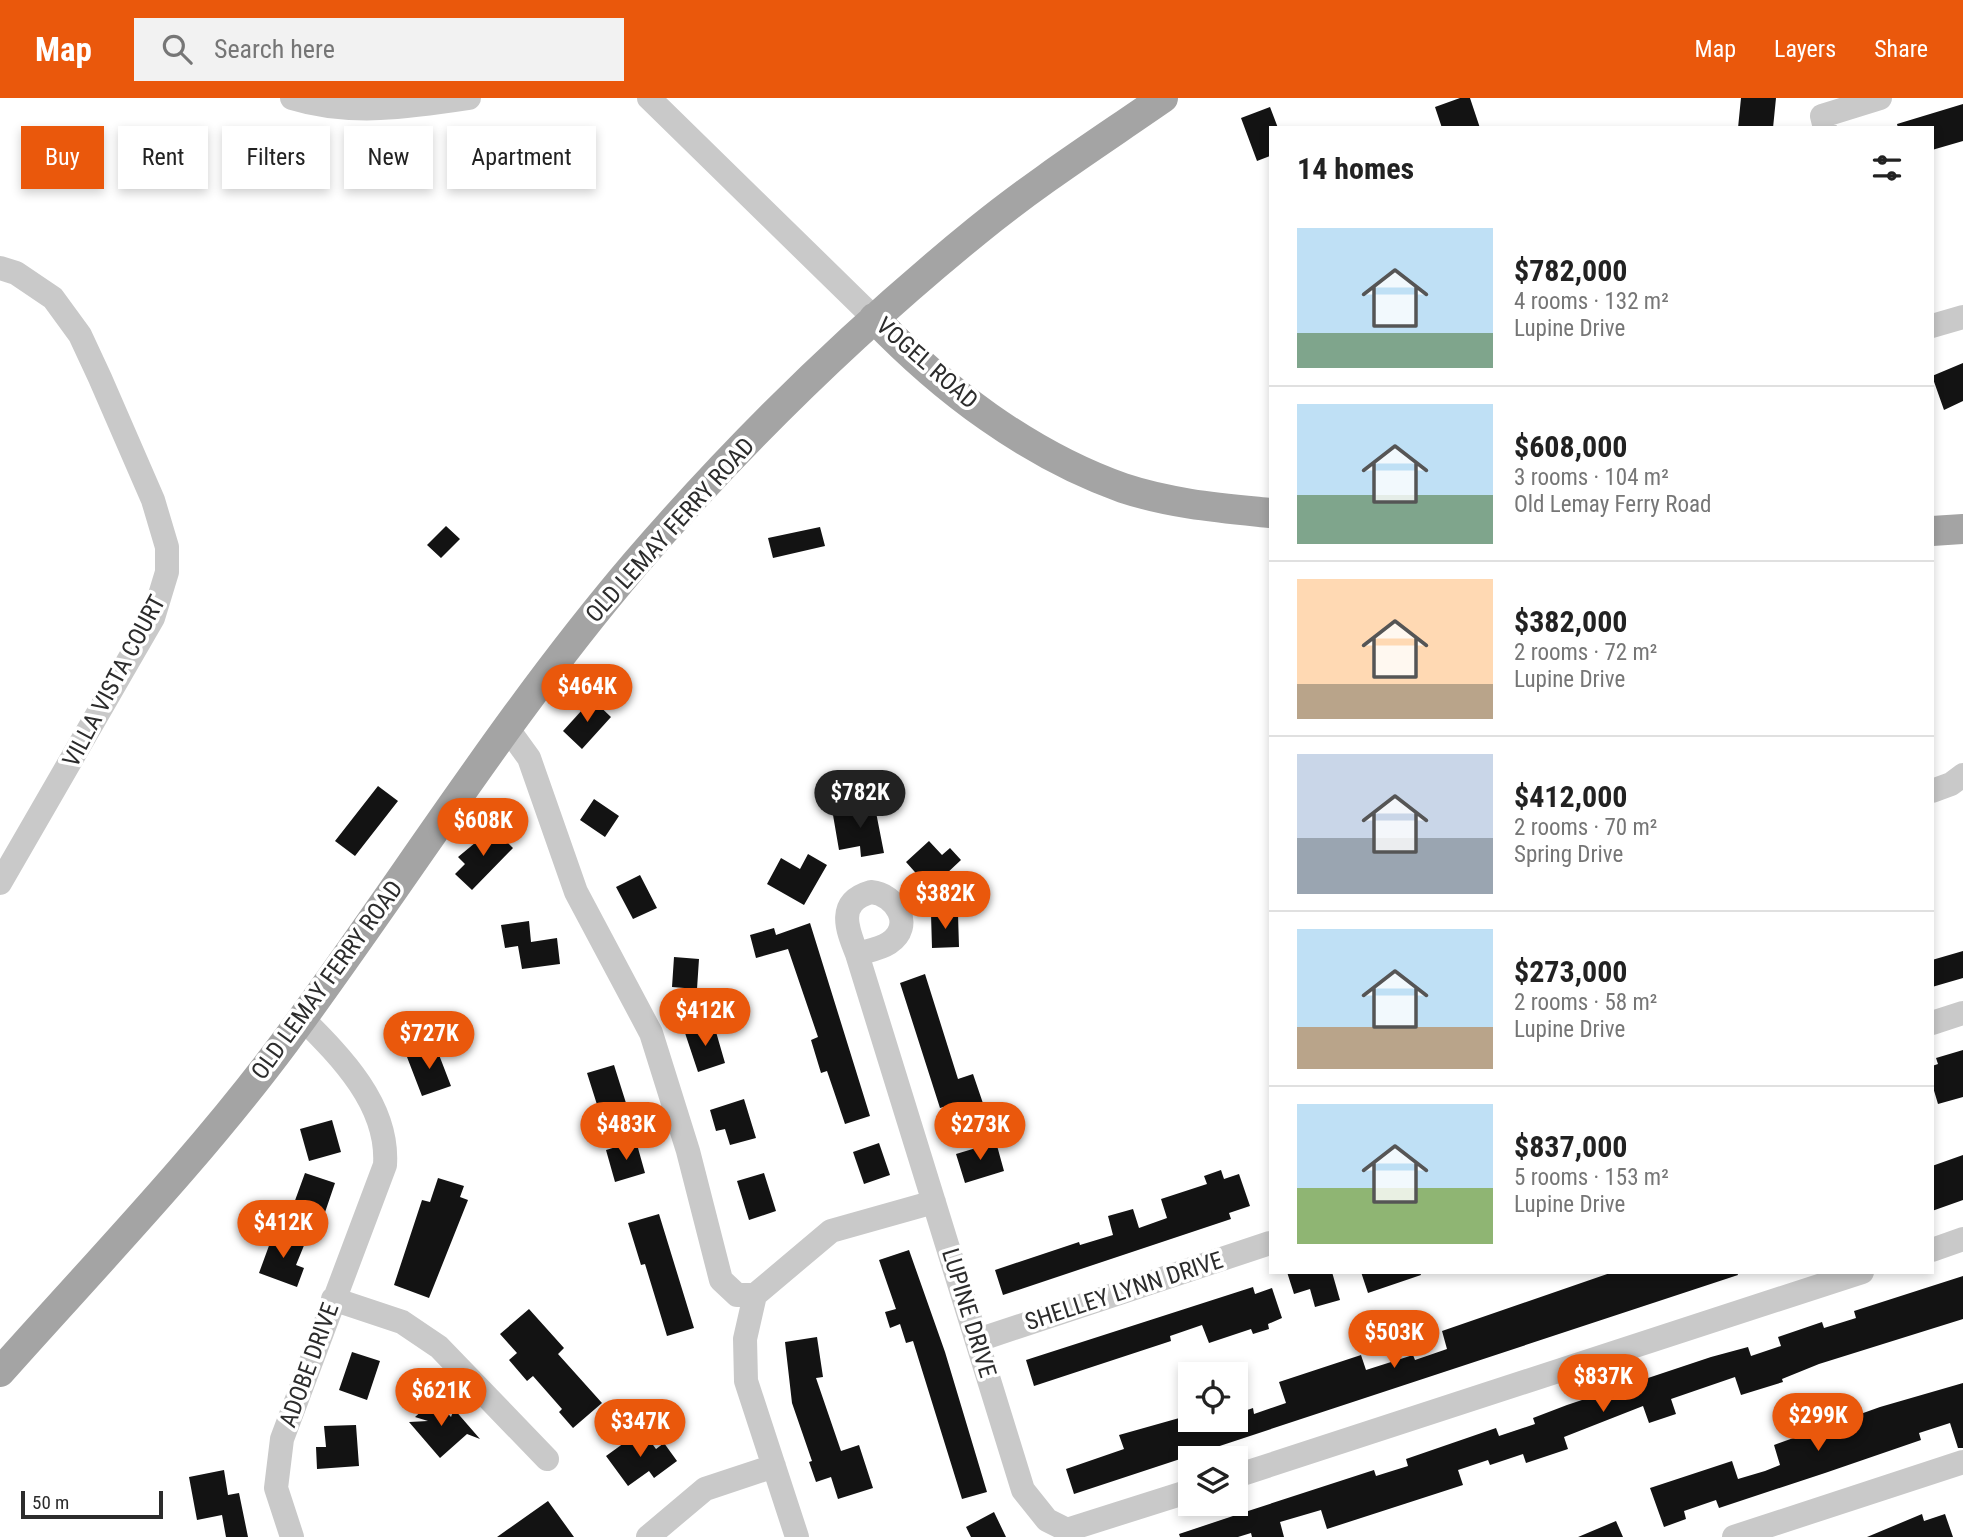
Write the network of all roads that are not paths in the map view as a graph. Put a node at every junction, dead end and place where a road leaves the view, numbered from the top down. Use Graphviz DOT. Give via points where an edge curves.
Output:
graph roads {
  1 [pos="292,98"];
  2 [pos="469,98"];
  3 [pos="649,98"];
  4 [pos="1163,98"];
  5 [pos="1880,98"];
  6 [pos="1824,126"];
  7 [pos="0,268"];
  8 [pos="1963,317"];
  9 [pos="874,318"];
  10 [pos="1934,325"];
  11 [pos="1269,513"];
  12 [pos="1963,529"];
  13 [pos="1934,531"];
  14 [pos="508,729"];
  15 [pos="1963,775"];
  16 [pos="1934,790"];
  17 [pos="0,883"];
  18 [pos="857,954"];
  19 [pos="1963,1013"];
  20 [pos="302,1018"];
  21 [pos="1934,1022"];
  22 [pos="934,1202"];
  23 [pos="1963,1240"];
  24 [pos="1269,1242"];
  25 [pos="1934,1249"];
  26 [pos="1856,1274"];
  27 [pos="755,1294"];
  28 [pos="333,1299"];
  29 [pos="978,1340"];
  30 [pos="0,1372"];
  31 [pos="547,1459"];
  32 [pos="1963,1462"];
  33 [pos="774,1466"];
  34 [pos="1248,1472"];
  35 [pos="1178,1495"];
  36 [pos="292,1537"];
  37 [pos="648,1537"];
  38 [pos="797,1537"];
  39 [pos="1734,1537"];
  1 -- 2 [label="street" via="364,109 398,109"];
  3 -- 9 [label="street, VOGEL ROAD"];
  4 -- 9 [label="main road, OLD LEMAY FERRY ROAD" via="1025,194"];
  5 -- 6 [label="street" via="1822,116"];
  7 -- 17 [label="street, VILLA VISTA COURT" via="16,273 53,298 80,335 153,500 167,547 167,572 153,618"];
  8 -- 10 [label="street"];
  9 -- 11 [label="main road, VOGEL ROAD" via="908,353 982,412 1060,461 1124,488 1197,506"];
  9 -- 14 [label="main road, OLD LEMAY FERRY ROAD" via="753,436 638,560"];
  12 -- 13 [label="main road"];
  14 -- 20 [label="main road, OLD LEMAY FERRY ROAD"];
  14 -- 27 [label="street" via="529,758 576,892 651,1033 721,1279 737,1295"];
  15 -- 16 [label="street"];
  18 -- 22 [label="street, LUPINE DRIVE"];
  19 -- 21 [label="street"];
  20 -- 28 [label="street, ADOBE DRIVE" via="346,1063 378,1119 386,1147 385,1165"];
  20 -- 30 [label="main road, OLD LEMAY FERRY ROAD" via="163,1195"];
  22 -- 27 [label="street" via="831,1231"];
  22 -- 29 [label="street, LUPINE DRIVE"];
  23 -- 25 [label="street"];
  24 -- 29 [label="street, SHELLEY LYNN DRIVE"];
  26 -- 34 [label="street"];
  27 -- 33 [label="street" via="745,1339 746,1381"];
  28 -- 31 [label="street" via="402,1322 439,1347"];
  28 -- 36 [label="street, ADOBE DRIVE" via="278,1457 276,1488"];
  29 -- 35 [label="street, LUPINE DRIVE" via="1023,1490 1047,1520 1068,1530"];
  32 -- 39 [label="street"];
  33 -- 37 [label="street" via="705,1489"];
  33 -- 38 [label="street"];
}
